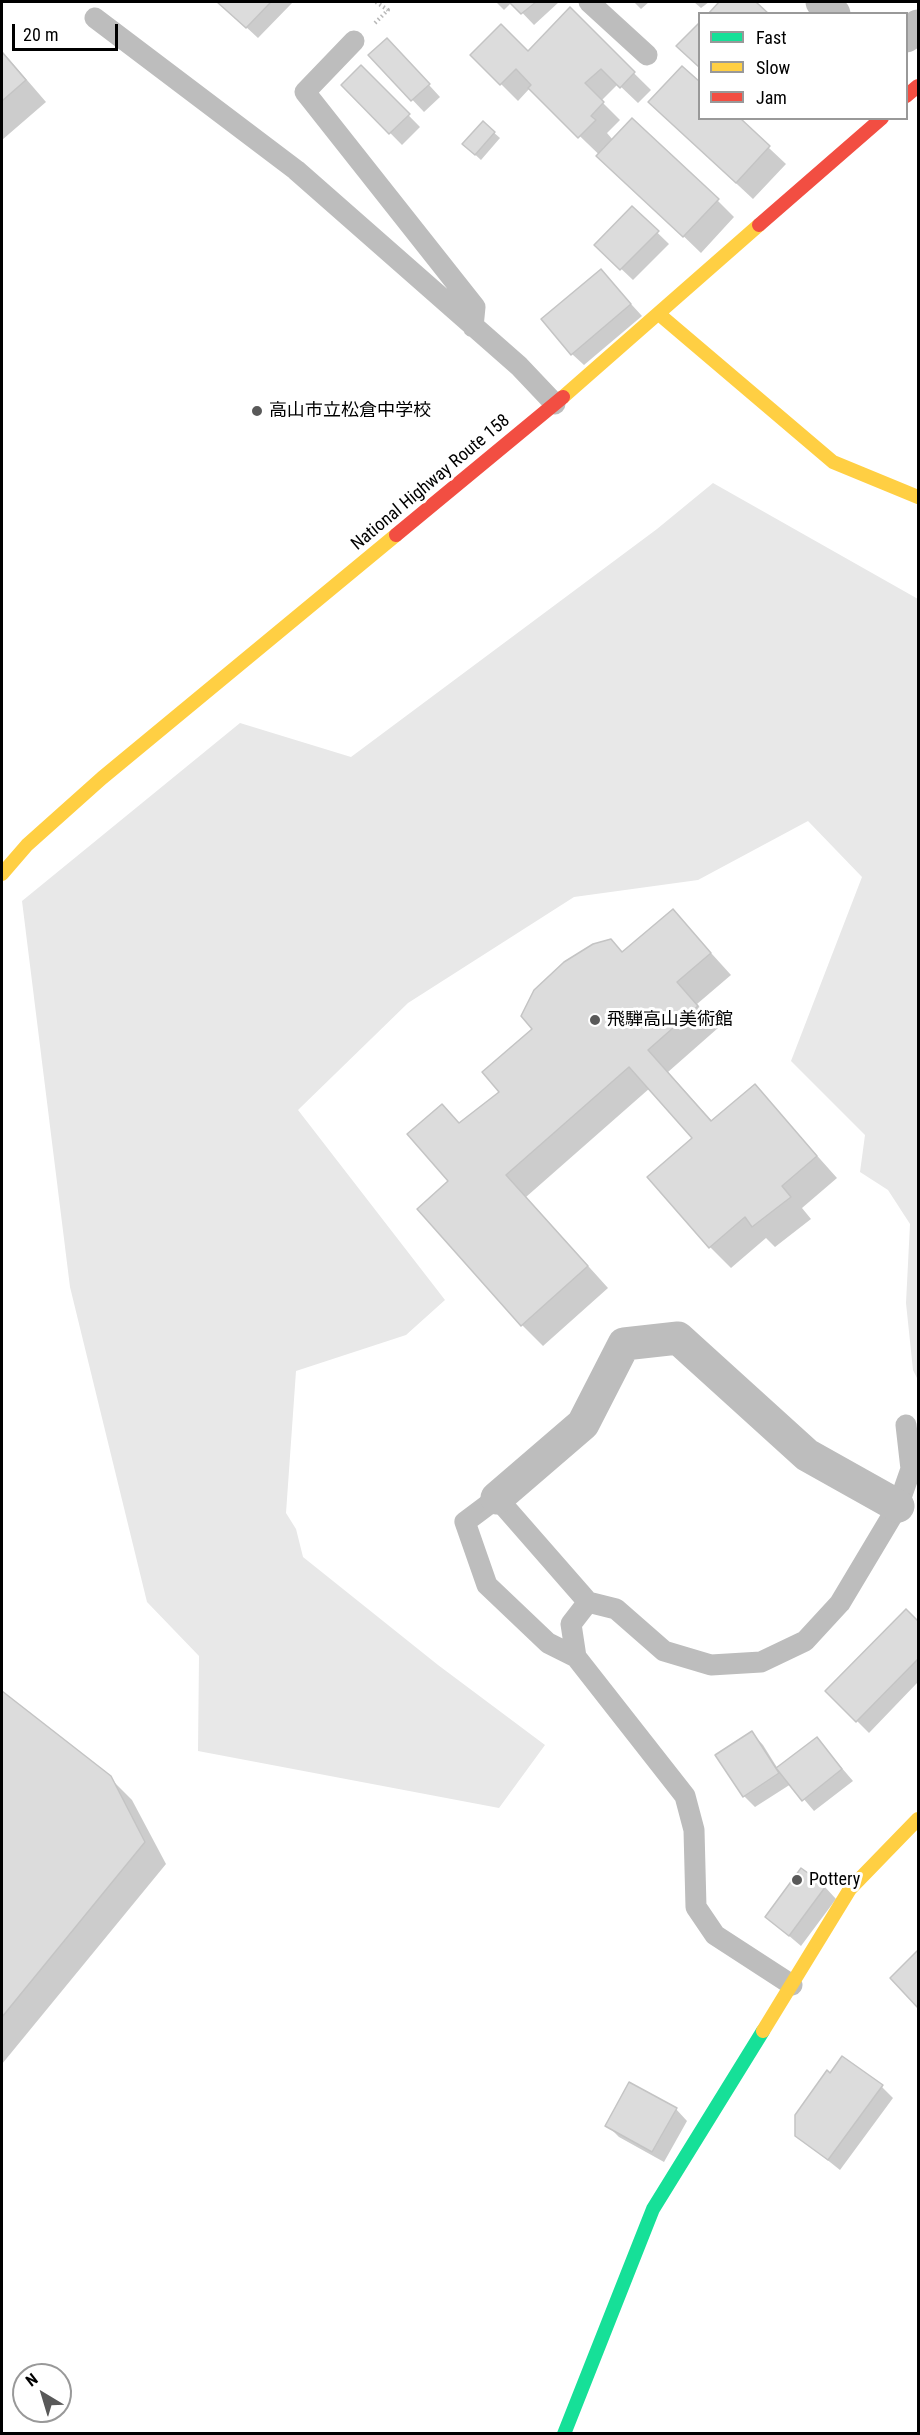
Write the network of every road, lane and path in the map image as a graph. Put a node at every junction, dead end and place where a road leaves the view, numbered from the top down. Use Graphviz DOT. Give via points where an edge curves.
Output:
graph roads {
  1 [pos="589,2"];
  2 [pos="95,18"];
  3 [pos="354,41"];
  4 [pos="647,55"];
  5 [pos="880,120"];
  6 [pos="660,315"];
  7 [pos="473,327"];
  8 [pos="555,404"];
  9 [pos="918,497"];
  10 [pos="2,874"];
  11 [pos="906,1425"];
  12 [pos="497,1497"];
  13 [pos="898,1506"];
  14 [pos="588,1602"];
  15 [pos="576,1657"];
  16 [pos="918,1819"];
  17 [pos="792,1985"];
  18 [pos="564,2433"];
  1 -- 4 [label="lane"];
  2 -- 7 [label="lane" via="296,170"];
  3 -- 7 [label="lane" via="305,92 475,308"];
  5 -- 6 [label="main road, National Highway Route 158"];
  6 -- 8 [label="main road, National Highway Route 158"];
  6 -- 9 [label="main road" via="833,462"];
  7 -- 8 [label="lane" via="519,366"];
  8 -- 10 [label="main road, National Highway Route 158" via="102,778 27,845"];
  11 -- 13 [label="lane" via="911,1469"];
  12 -- 13 [label="street" via="583,1424 624,1344 678,1338 807,1455"];
  12 -- 14 [label="lane"];
  12 -- 15 [label="lane" via="465,1522 487,1585 548,1643"];
  13 -- 14 [label="lane" via="840,1603 805,1641 761,1662 711,1665 664,1651 616,1609"];
  14 -- 15 [label="lane" via="571,1624"];
  15 -- 17 [label="lane" via="685,1796 694,1830 696,1907 715,1935"];
  16 -- 17 [label="main road" via="850,1889"];
  17 -- 18 [label="main road" via="653,2209"];
}
